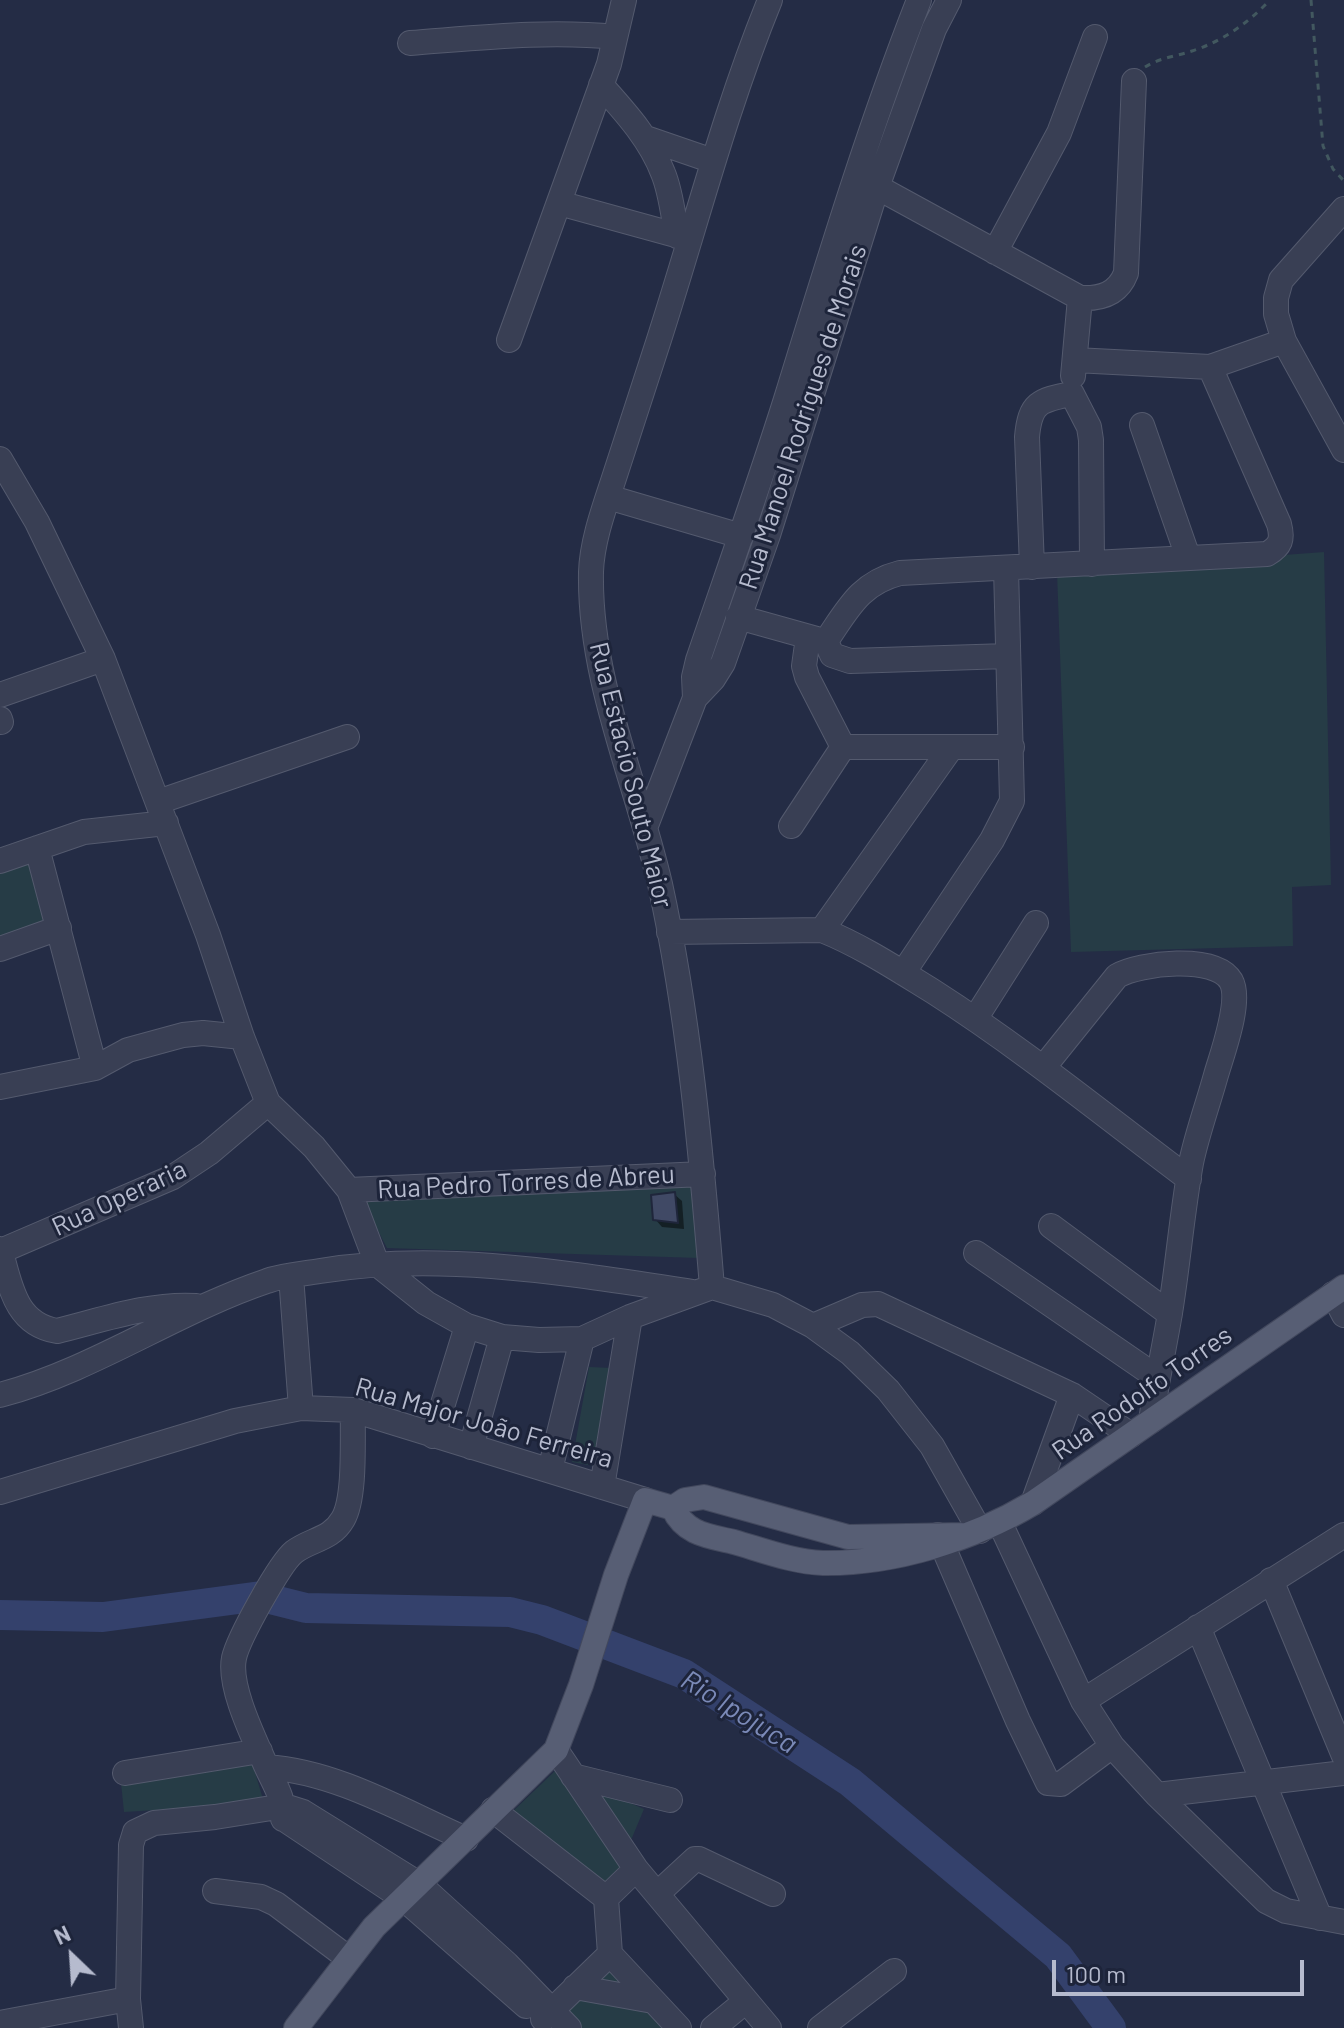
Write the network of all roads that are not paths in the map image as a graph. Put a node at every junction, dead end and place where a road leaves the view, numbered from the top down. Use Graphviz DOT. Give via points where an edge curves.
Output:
graph roads {
  1 [pos="624,0"];
  2 [pos="770,0"];
  3 [pos="919,0"];
  4 [pos="949,0"];
  5 [pos="615,37"];
  6 [pos="1095,37"];
  7 [pos="410,43"];
  8 [pos="1134,81"];
  9 [pos="601,85"];
  10 [pos="646,138"];
  11 [pos="713,161"];
  12 [pos="877,187"];
  13 [pos="559,203"];
  14 [pos="1344,209"];
  15 [pos="684,238"];
  16 [pos="995,252"];
  17 [pos="1086,298"];
  18 [pos="509,340"];
  19 [pos="1284,341"];
  20 [pos="1075,360"];
  21 [pos="1210,367"];
  22 [pos="1072,394"];
  23 [pos="798,398"];
  24 [pos="1142,425"];
  25 [pos="1344,450"];
  26 [pos="0,459"];
  27 [pos="608,497"];
  28 [pos="743,531"];
  29 [pos="768,535"];
  30 [pos="1188,557"];
  31 [pos="1092,564"];
  32 [pos="1032,567"];
  33 [pos="1006,568"];
  34 [pos="738,617"];
  35 [pos="817,639"];
  36 [pos="1008,656"];
  37 [pos="103,659"];
  38 [pos="0,695"];
  39 [pos="695,698"];
  40 [pos="347,737"];
  41 [pos="843,747"];
  42 [pos="1012,747"];
  43 [pos="951,748"];
  44 [pos="162,812"];
  45 [pos="791,826"];
  46 [pos="645,828"];
  47 [pos="37,848"];
  48 [pos="0,861"];
  49 [pos="1036,923"];
  50 [pos="59,928"];
  51 [pos="822,930"];
  52 [pos="669,932"];
  53 [pos="0,949"];
  54 [pos="903,973"];
  55 [pos="975,1019"];
  56 [pos="242,1037"];
  57 [pos="95,1068"];
  58 [pos="1043,1068"];
  59 [pos="0,1087"];
  60 [pos="268,1103"];
  61 [pos="703,1174"];
  62 [pos="1189,1179"];
  63 [pos="349,1190"];
  64 [pos="1051,1226"];
  65 [pos="0,1250"];
  66 [pos="976,1253"];
  67 [pos="377,1264"];
  68 [pos="291,1276"];
  69 [pos="704,1290"];
  70 [pos="1340,1299"];
  71 [pos="8,1304"];
  72 [pos="202,1307"];
  73 [pos="1170,1314"];
  74 [pos="630,1317"];
  75 [pos="467,1326"];
  76 [pos="813,1326"];
  77 [pos="502,1337"];
  78 [pos="582,1339"];
  79 [pos="1158,1378"];
  80 [pos="0,1395"];
  81 [pos="1072,1395"];
  82 [pos="301,1408"];
  83 [pos="353,1410"];
  84 [pos="1151,1421"];
  85 [pos="1131,1435"];
  86 [pos="433,1436"];
  87 [pos="471,1447"];
  88 [pos="550,1470"];
  89 [pos="602,1487"];
  90 [pos="0,1492"];
  91 [pos="645,1500"];
  92 [pos="1033,1503"];
  93 [pos="673,1508"];
  94 [pos="766,1514"];
  95 [pos="982,1529"];
  96 [pos="1344,1537"];
  97 [pos="940,1540"];
  98 [pos="760,1550"];
  99 [pos="1271,1580"];
  100 [pos="1198,1627"];
  101 [pos="1083,1701"];
  102 [pos="1112,1746"];
  103 [pos="556,1750"];
  104 [pos="1344,1756"];
  105 [pos="263,1759"];
  106 [pos="125,1773"];
  107 [pos="1344,1773"];
  108 [pos="573,1776"];
  109 [pos="1260,1781"];
  110 [pos="1157,1795"];
  111 [pos="670,1800"];
  112 [pos="493,1810"];
  113 [pos="277,1812"];
  114 [pos="466,1839"];
  115 [pos="636,1869"];
  116 [pos="215,1891"];
  117 [pos="412,1891"];
  118 [pos="657,1894"];
  119 [pos="773,1894"];
  120 [pos="606,1898"];
  121 [pos="1320,1918"];
  122 [pos="1344,1922"];
  123 [pos="610,1954"];
  124 [pos="348,1958"];
  125 [pos="894,1971"];
  126 [pos="575,1987"];
  127 [pos="128,1999"];
  128 [pos="653,2001"];
  129 [pos="746,2001"];
  130 [pos="547,2020"];
  131 [pos="1,2025"];
  132 [pos="131,2028"];
  133 [pos="296,2028"];
  134 [pos="569,2028"];
  135 [pos="679,2028"];
  136 [pos="713,2028"];
  137 [pos="769,2028"];
  138 [pos="820,2028"];
  1 -- 5 [label="street"];
  2 -- 11 [label="street, Rua Estacio Souto Maior"];
  3 -- 23 [label="street" via="823,275"];
  4 -- 12 [label="street, Rua Manoel Rodrigues de Morais"];
  5 -- 7 [label="street" via="514,35"];
  5 -- 9 [label="street"];
  6 -- 16 [label="street" via="1059,133"];
  8 -- 17 [label="street" via="1126,273 1116,289"];
  9 -- 10 [label="street"];
  9 -- 13 [label="street"];
  10 -- 11 [label="street"];
  10 -- 15 [label="street"];
  11 -- 15 [label="street, Rua Estacio Souto Maior"];
  12 -- 16 [label="street"];
  12 -- 23 [label="street, Rua Manoel Rodrigues de Morais"];
  13 -- 15 [label="street"];
  13 -- 18 [label="street"];
  14 -- 19 [label="street" via="1277,288 1276,314"];
  15 -- 27 [label="street, Rua Estacio Souto Maior"];
  16 -- 17 [label="street"];
  17 -- 20 [label="street"];
  19 -- 21 [label="street"];
  19 -- 25 [label="street"];
  20 -- 21 [label="street"];
  20 -- 22 [label="street"];
  21 -- 30 [label="street" via="1279,524 1281,541 1267,554"];
  22 -- 31 [label="street" via="1091,440"];
  22 -- 32 [label="street" via="1050,398 1031,411 1027,437"];
  23 -- 28 [label="street"];
  23 -- 29 [label="street, Rua Manoel Rodrigues de Morais"];
  24 -- 30 [label="street"];
  26 -- 37 [label="street" via="37,522"];
  27 -- 28 [label="street"];
  27 -- 46 [label="street, Rua Estacio Souto Maior" via="591,567 591,607 607,700"];
  28 -- 29 [label="street"];
  28 -- 39 [label="street" via="698,660"];
  29 -- 34 [label="street, Rua Manoel Rodrigues de Morais"];
  30 -- 31 [label="street"];
  31 -- 32 [label="street"];
  32 -- 33 [label="street"];
  33 -- 35 [label="street" via="886,576 872,582"];
  33 -- 36 [label="street"];
  34 -- 35 [label="street"];
  34 -- 39 [label="street, Rua Manoel Rodrigues de Morais" via="723,663"];
  35 -- 36 [label="street" via="832,655 850,661"];
  35 -- 41 [label="street" via="804,666"];
  36 -- 42 [label="street"];
  37 -- 38 [label="street"];
  37 -- 44 [label="street"];
  39 -- 46 [label="street, Rua Manoel Rodrigues de Morais"];
  40 -- 44 [label="street"];
  41 -- 43 [label="street"];
  41 -- 45 [label="street"];
  42 -- 43 [label="street"];
  42 -- 54 [label="street" via="1012,801 1003,823"];
  43 -- 51 [label="street"];
  44 -- 47 [label="street"];
  44 -- 56 [label="street"];
  46 -- 52 [label="street, Rua Estacio Souto Maior"];
  47 -- 48 [label="street"];
  47 -- 50 [label="street"];
  49 -- 55 [label="street"];
  50 -- 53 [label="street"];
  50 -- 57 [label="street"];
  51 -- 52 [label="street"];
  51 -- 54 [label="street"];
  52 -- 61 [label="street, Rua Estacio Souto Maior"];
  54 -- 55 [label="street"];
  55 -- 58 [label="street"];
  56 -- 57 [label="street" via="183,1035 128,1050"];
  56 -- 60 [label="street"];
  57 -- 59 [label="street"];
  58 -- 62 [label="street"];
  58 -- 62 [label="street" via="1117,976 1151,965 1202,965 1223,972 1234,994 1229,1029"];
  60 -- 63 [label="street"];
  60 -- 65 [label="street, Rua Operaria" via="173,1177"];
  61 -- 63 [label="street, Rua Pedro Torres de Abreu"];
  61 -- 69 [label="street, Rua Estacio Souto Maior"];
  62 -- 73 [label="street"];
  63 -- 67 [label="street"];
  64 -- 73 [label="street"];
  65 -- 71 [label="street"];
  66 -- 79 [label="street"];
  67 -- 68 [label="street"];
  67 -- 69 [label="street" via="544,1272"];
  67 -- 75 [label="street" via="426,1303"];
  68 -- 72 [label="street"];
  68 -- 82 [label="street"];
  69 -- 74 [label="street"];
  69 -- 76 [label="street" via="773,1305"];
  70 -- 84 [label="main road, Rua Rodolfo Torres"];
  71 -- 72 [label="street" via="57,1331 149,1308"];
  72 -- 80 [label="street" via="95,1359"];
  73 -- 79 [label="street"];
  74 -- 78 [label="street"];
  74 -- 89 [label="street"];
  75 -- 77 [label="street"];
  75 -- 86 [label="street"];
  76 -- 81 [label="street" via="862,1305 878,1304"];
  76 -- 95 [label="street" via="888,1390 932,1446"];
  77 -- 78 [label="street"];
  77 -- 87 [label="street"];
  78 -- 88 [label="street"];
  79 -- 84 [label="street"];
  81 -- 85 [label="street"];
  81 -- 92 [label="street"];
  82 -- 83 [label="street, Rua Major João Ferreira"];
  82 -- 90 [label="street, Rua Major João Ferreira" via="235,1421"];
  83 -- 86 [label="street, Rua Major João Ferreira"];
  83 -- 105 [label="street" via="344,1518 325,1539 285,1560 239,1638 233,1661 235,1685"];
  84 -- 85 [label="main road, Rua Rodolfo Torres"];
  85 -- 92 [label="main road, Rua Rodolfo Torres"];
  86 -- 87 [label="street, Rua Major João Ferreira"];
  87 -- 88 [label="street, Rua Major João Ferreira"];
  88 -- 89 [label="street, Rua Major João Ferreira"];
  89 -- 91 [label="street, Rua Major João Ferreira"];
  91 -- 93 [label="main road, Rua Major João Ferreira"];
  91 -- 103 [label="main road"];
  92 -- 95 [label="main road, Rua Rodolfo Torres"];
  93 -- 94 [label="main road, Rua Major João Ferreira" via="704,1497"];
  93 -- 98 [label="main road, Rua Major João Ferreira" via="678,1520 695,1532"];
  94 -- 97 [label="main road, Rua Major João Ferreira" via="848,1537"];
  94 -- 98 [label="main road"];
  95 -- 97 [label="main road, Rua Major João Ferreira"];
  95 -- 101 [label="street"];
  96 -- 99 [label="street"];
  97 -- 98 [label="main road, Rua Major João Ferreira" via="860,1560 822,1563"];
  97 -- 102 [label="street" via="1048,1783 1075,1777"];
  99 -- 100 [label="street"];
  99 -- 104 [label="street"];
  100 -- 101 [label="street"];
  100 -- 109 [label="street"];
  101 -- 102 [label="street"];
  102 -- 110 [label="street"];
  103 -- 108 [label="street"];
  103 -- 112 [label="main road"];
  105 -- 106 [label="street"];
  105 -- 113 [label="street"];
  105 -- 114 [label="street" via="346,1786"];
  107 -- 109 [label="street"];
  108 -- 111 [label="street"];
  108 -- 115 [label="street"];
  109 -- 110 [label="street"];
  109 -- 121 [label="street"];
  110 -- 121 [label="street" via="1266,1901"];
  112 -- 114 [label="main road"];
  112 -- 120 [label="street"];
  113 -- 117 [label="street"];
  113 -- 127 [label="street" via="154,1823 135,1832"];
  114 -- 117 [label="main road"];
  115 -- 118 [label="street"];
  115 -- 120 [label="street"];
  116 -- 124 [label="street" via="276,1904"];
  117 -- 124 [label="main road"];
  117 -- 130 [label="street"];
  118 -- 119 [label="street" via="695,1859"];
  118 -- 129 [label="street"];
  120 -- 123 [label="street"];
  121 -- 122 [label="street"];
  123 -- 126 [label="street"];
  123 -- 128 [label="street"];
  124 -- 133 [label="main road"];
  125 -- 138 [label="street"];
  126 -- 128 [label="street"];
  126 -- 130 [label="street"];
  127 -- 131 [label="street"];
  127 -- 132 [label="street"];
  128 -- 135 [label="street"];
  129 -- 136 [label="street"];
  129 -- 137 [label="street"];
  130 -- 134 [label="street"];
}
